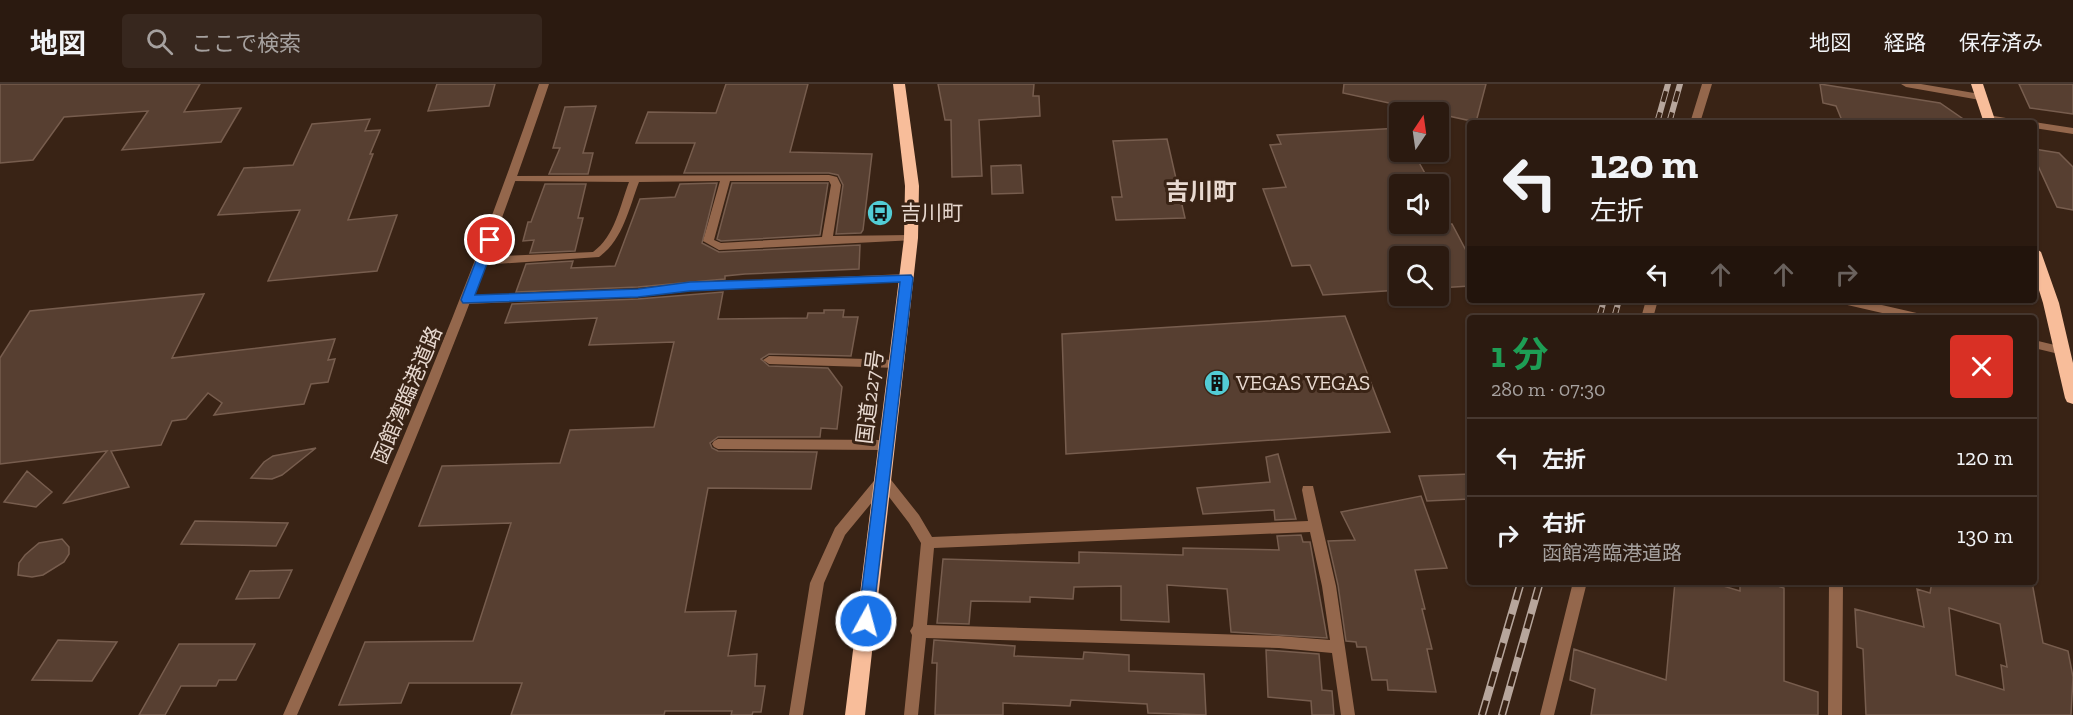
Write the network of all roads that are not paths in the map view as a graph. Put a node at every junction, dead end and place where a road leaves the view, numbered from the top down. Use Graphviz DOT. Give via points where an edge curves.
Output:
graph roads {
  1 [pos="544,84"];
  2 [pos="899,84"];
  3 [pos="1707,84"];
  4 [pos="1906,84"];
  5 [pos="1978,90"];
  6 [pos="1696,120"];
  7 [pos="1989,120"];
  8 [pos="2037,125"];
  9 [pos="2073,131"];
  10 [pos="634,178"];
  11 [pos="726,178"];
  12 [pos="513,179"];
  13 [pos="911,238"];
  14 [pos="827,240"];
  15 [pos="482,261"];
  16 [pos="2037,261"];
  17 [pos="906,278"];
  18 [pos="467,300"];
  19 [pos="1856,303"];
  20 [pos="1908,315"];
  21 [pos="2037,345"];
  22 [pos="2064,351"];
  23 [pos="769,360"];
  24 [pos="897,364"];
  25 [pos="2073,398"];
  26 [pos="718,444"];
  27 [pos="887,445"];
  28 [pos="883,480"];
  29 [pos="1308,490"];
  30 [pos="1316,526"];
  31 [pos="928,543"];
  32 [pos="1579,585"];
  33 [pos="1836,585"];
  34 [pos="917,631"];
  35 [pos="1338,647"];
  36 [pos="290,715"];
  37 [pos="796,715"];
  38 [pos="855,715"];
  39 [pos="911,715"];
  40 [pos="1348,715"];
  41 [pos="1547,715"];
  42 [pos="1835,715"];
  1 -- 12 [label="street, 函館湾臨港道路"];
  2 -- 13 [label="highway, 国道227号" via="912,186"];
  3 -- 6 [label="street"];
  4 -- 5 [label="street"];
  5 -- 7 [label="highway"];
  8 -- 9 [label="street"];
  10 -- 11 [label="street"];
  10 -- 12 [label="street"];
  10 -- 15 [label="street" via="610,243 601,252"];
  11 -- 14 [label="street" via="833,179 836,185"];
  11 -- 14 [label="street" via="710,243 720,247"];
  12 -- 15 [label="street, 函館湾臨港道路"];
  13 -- 14 [label="street"];
  13 -- 17 [label="highway, 国道227号"];
  15 -- 18 [label="street, 函館湾臨港道路"];
  16 -- 22 [label="highway"];
  17 -- 18 [label="street"];
  17 -- 24 [label="highway, 国道227号"];
  18 -- 36 [label="street, 函館湾臨港道路"];
  19 -- 20 [label="street"];
  21 -- 22 [label="street"];
  22 -- 25 [label="highway"];
  23 -- 24 [label="street"];
  24 -- 27 [label="highway, 国道227号"];
  26 -- 27 [label="street"];
  27 -- 28 [label="highway, 国道227号"];
  28 -- 31 [label="street"];
  28 -- 37 [label="street" via="840,532 817,583"];
  28 -- 38 [label="highway, 国道227号"];
  29 -- 30 [label="street"];
  30 -- 31 [label="street"];
  30 -- 35 [label="street"];
  31 -- 34 [label="street"];
  32 -- 41 [label="street"];
  33 -- 42 [label="street"];
  34 -- 35 [label="street"];
  34 -- 39 [label="street"];
  35 -- 40 [label="street"];
}
